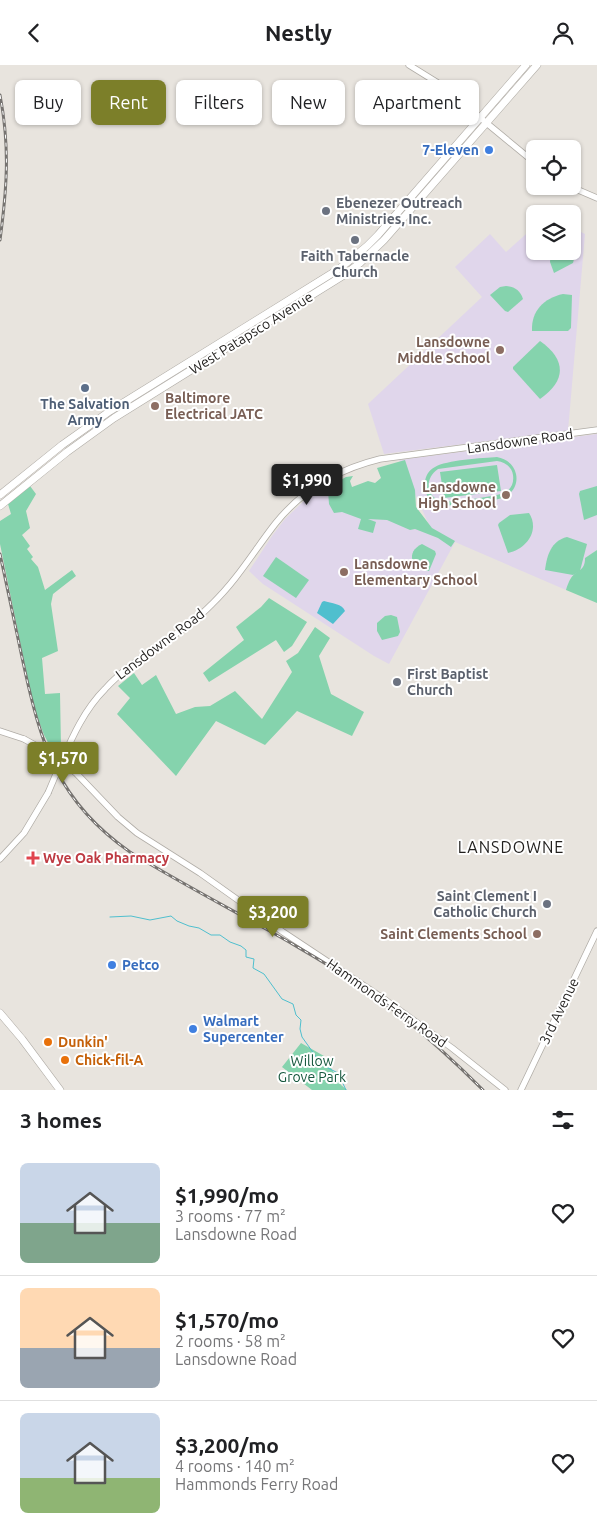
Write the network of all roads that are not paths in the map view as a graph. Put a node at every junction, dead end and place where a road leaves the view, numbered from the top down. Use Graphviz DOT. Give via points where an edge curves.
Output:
graph roads {
  1 [pos="409,65"];
  2 [pos="537,65"];
  3 [pos="525,67"];
  4 [pos="514,91"];
  5 [pos="480,117"];
  6 [pos="486,123"];
  7 [pos="526,156"];
  8 [pos="581,191"];
  9 [pos="597,198"];
  10 [pos="597,430"];
  11 [pos="0,495"];
  12 [pos="0,506"];
  13 [pos="0,731"];
  14 [pos="62,761"];
  15 [pos="0,859"];
  16 [pos="597,931"];
  17 [pos="0,1013"];
  18 [pos="60,1090"];
  19 [pos="505,1090"];
  20 [pos="521,1090"];
  1 -- 5 [label="street" via="438,83"];
  2 -- 4 [label="main road, West Patapsco Avenue"];
  3 -- 4 [label="main road" via="524,74 513,86"];
  3 -- 5 [label="main road, West Patapsco Avenue"];
  4 -- 6 [label="main road, West Patapsco Avenue"];
  5 -- 6 [label="street"];
  5 -- 11 [label="main road, West Patapsco Avenue" via="378,235 353,258 110,411"];
  6 -- 7 [label="street"];
  6 -- 12 [label="main road, West Patapsco Avenue" via="360,263 114,418"];
  8 -- 9 [label="street"];
  10 -- 14 [label="street, Lansdowne Road" via="380,459 345,470 315,487 282,516 242,571 212,605 104,689 82,720"];
  13 -- 14 [label="street, Hammonds Ferry Road, bridge" via="24,739"];
  14 -- 15 [label="street, Lansdowne Road, bridge" via="48,793 24,833"];
  14 -- 19 [label="street, Hammonds Ferry Road" via="137,833 384,999"];
  16 -- 20 [label="street, 3rd Avenue"];
  17 -- 18 [label="main road"];
}
